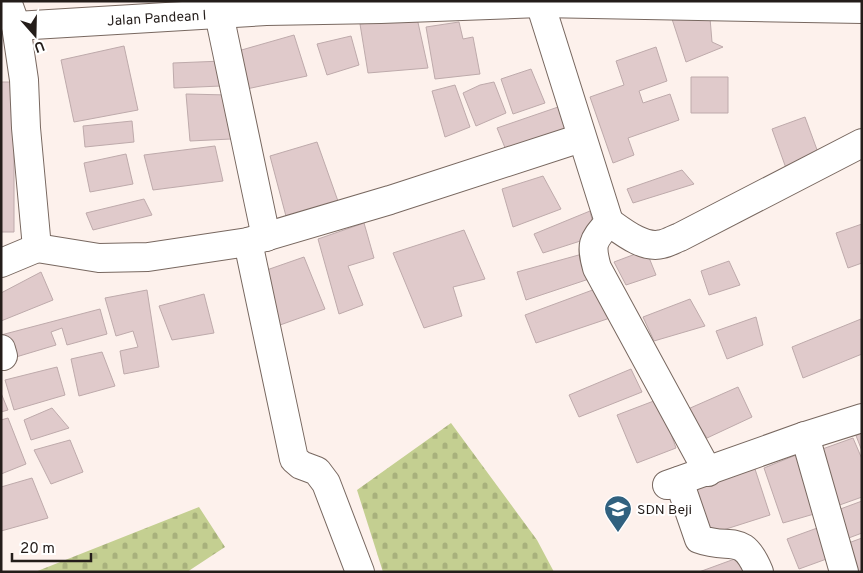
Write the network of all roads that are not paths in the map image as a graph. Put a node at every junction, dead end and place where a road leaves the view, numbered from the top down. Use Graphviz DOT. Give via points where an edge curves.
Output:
graph roads {
  1 [pos="540,3"];
  2 [pos="578,3"];
  3 [pos="266,6"];
  4 [pos="862,8"];
  5 [pos="11,13"];
  6 [pos="219,14"];
  7 [pos="581,138"];
  8 [pos="862,143"];
  9 [pos="609,222"];
  10 [pos="257,240"];
  11 [pos="37,248"];
  12 [pos="1,263"];
  13 [pos="862,418"];
  14 [pos="805,436"];
  15 [pos="708,472"];
  16 [pos="360,572"];
  17 [pos="759,572"];
  18 [pos="844,572"];
  1 -- 2 [label="street, Jalan Pandean I"];
  1 -- 3 [label="street, Jalan Pandean I" via="381,9"];
  1 -- 7 [label="street"];
  2 -- 4 [label="street, Jalan Pandean I"];
  3 -- 6 [label="street, Jalan Pandean I"];
  5 -- 6 [label="street, Jalan Pandean I"];
  5 -- 11 [label="street, Jalan Pandean I" via="24,80"];
  6 -- 10 [label="street"];
  7 -- 9 [label="street"];
  7 -- 10 [label="street"];
  8 -- 9 [label="street" via="662,244 651,245"];
  9 -- 15 [label="street" via="594,242 592,250 597,268"];
  10 -- 11 [label="street" via="138,257 99,258"];
  10 -- 16 [label="street" via="294,459 317,471 326,483"];
  11 -- 12 [label="street"];
  13 -- 14 [label="street"];
  14 -- 15 [label="street"];
  14 -- 18 [label="street"];
  15 -- 17 [label="street" via="673,483 700,539 711,543 729,542 745,548"];
}
